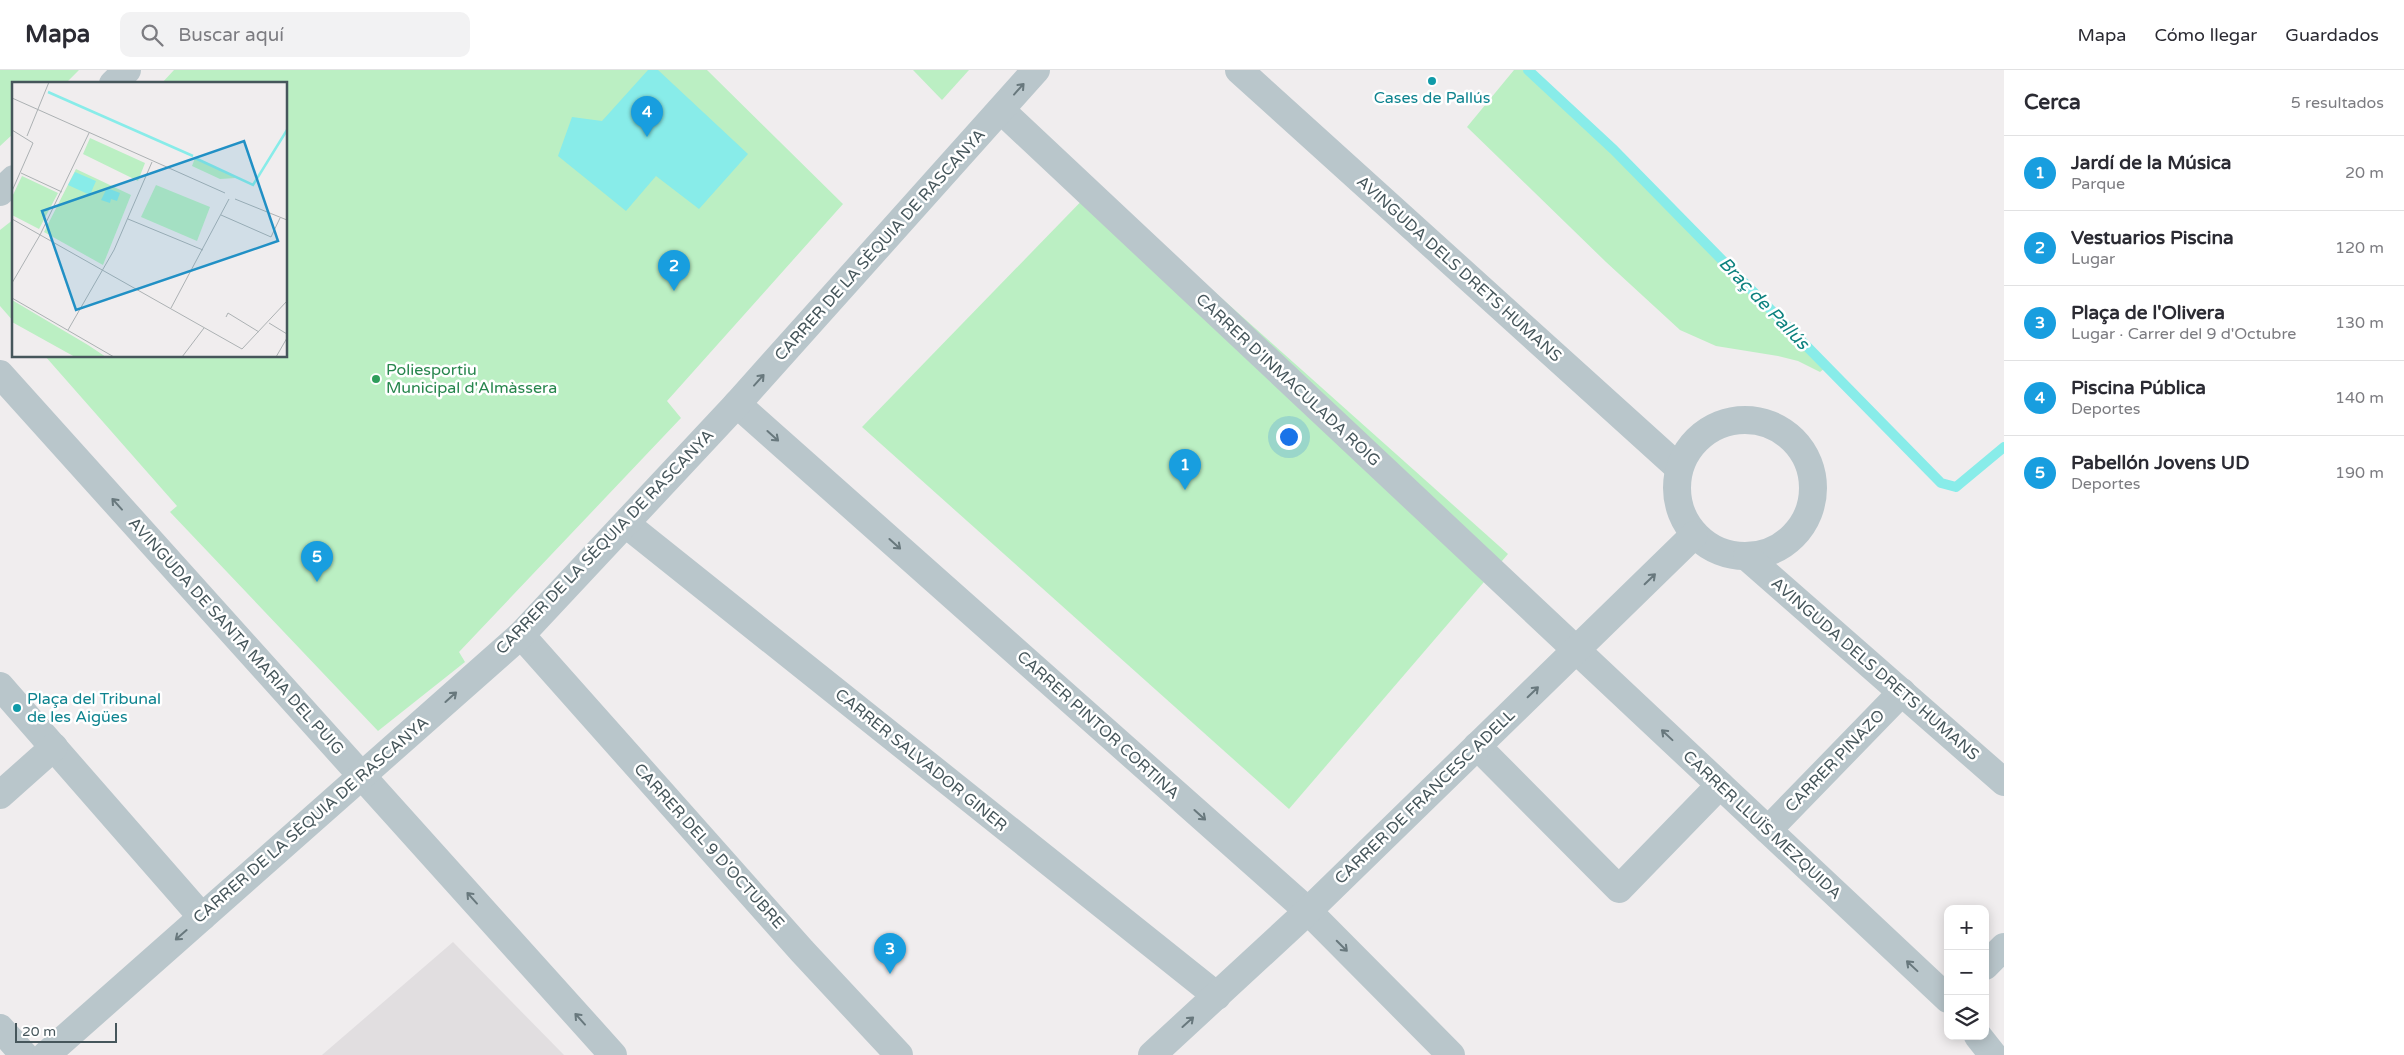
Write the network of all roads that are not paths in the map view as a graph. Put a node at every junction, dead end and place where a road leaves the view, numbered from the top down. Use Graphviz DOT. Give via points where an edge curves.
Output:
graph roads {
  1 [pos="127,70"];
  2 [pos="1036,70"];
  3 [pos="1239,70"];
  4 [pos="115,82"];
  5 [pos="1000,110"];
  6 [pos="12,181"];
  7 [pos="0,192"];
  8 [pos="0,374"];
  9 [pos="737,404"];
  10 [pos="1679,468"];
  11 [pos="626,524"];
  12 [pos="1694,535"];
  13 [pos="1747,557"];
  14 [pos="521,635"];
  15 [pos="1576,650"];
  16 [pos="0,686"];
  17 [pos="1902,692"];
  18 [pos="1477,746"];
  19 [pos="54,747"];
  20 [pos="362,776"];
  21 [pos="2004,782"];
  22 [pos="1720,785"];
  23 [pos="0,795"];
  24 [pos="1768,830"];
  25 [pos="1308,911"];
  26 [pos="202,917"];
  27 [pos="2004,947"];
  28 [pos="1989,962"];
  29 [pos="1944,995"];
  30 [pos="1217,996"];
  31 [pos="0,1028"];
  32 [pos="1981,1040"];
  33 [pos="24,1055"];
  34 [pos="46,1055"];
  35 [pos="613,1055"];
  36 [pos="899,1055"];
  37 [pos="1152,1055"];
  38 [pos="1451,1055"];
  39 [pos="1993,1055"];
  1 -- 4 [label="street"];
  5 -- 2 [label="street, CARRER DE LA SÈQUIA DE RASCANYA, one-way"];
  3 -- 10 [label="street, AVINGUDA DELS DRETS HUMANS"];
  9 -- 5 [label="street, CARRER DE LA SÈQUIA DE RASCANYA, one-way"];
  5 -- 15 [label="street, CARRER D'INMACULADA ROIG"];
  6 -- 7 [label="street"];
  20 -- 8 [label="street, AVINGUDA DE SANTA MARIA DEL PUIG, one-way"];
  9 -- 11 [label="street, CARRER DE LA SÈQUIA DE RASCANYA"];
  9 -- 25 [label="street, CARRER PINTOR CORTINA, one-way"];
  10 -- 12 [label="street" via="1677,502"];
  10 -- 13 [label="street" via="1689,448 1706,432 1726,422 1750,420 1772,425 1791,438 1806,456 1813,478 1812,501 1804,522 1790,540 1770,552"];
  11 -- 14 [label="street, CARRER DE LA SÈQUIA DE RASCANYA"];
  11 -- 30 [label="street, CARRER SALVADOR GINER"];
  12 -- 13 [label="street" via="1710,547"];
  15 -- 12 [label="street, CARRER DE FRANCESC ADELL, one-way"];
  13 -- 17 [label="street, AVINGUDA DELS DRETS HUMANS"];
  20 -- 14 [label="street, CARRER DE LA SÈQUIA DE RASCANYA, one-way"];
  14 -- 36 [label="street, CARRER DEL 9 D'OCTUBRE" via="802,951"];
  18 -- 15 [label="street, CARRER DE FRANCESC ADELL, one-way"];
  22 -- 15 [label="street, CARRER LLUÏS MEZQUIDA, one-way"];
  16 -- 19 [label="street"];
  17 -- 21 [label="street, AVINGUDA DELS DRETS HUMANS"];
  17 -- 24 [label="street, CARRER PINAZO"];
  18 -- 22 [label="street" via="1619,889"];
  18 -- 25 [label="street, CARRER DE FRANCESC ADELL"];
  19 -- 23 [label="street"];
  19 -- 26 [label="street"];
  20 -- 26 [label="street, CARRER DE LA SÈQUIA DE RASCANYA"];
  35 -- 20 [label="street, AVINGUDA DE SANTA MARIA DEL PUIG, one-way"];
  22 -- 24 [label="street, CARRER LLUÏS MEZQUIDA"];
  29 -- 24 [label="street, CARRER LLUÏS MEZQUIDA, one-way"];
  25 -- 30 [label="street, CARRER DE FRANCESC ADELL"];
  25 -- 38 [label="street, CARRER PINTOR CORTINA, one-way"];
  26 -- 34 [label="street, CARRER DE LA SÈQUIA DE RASCANYA, one-way"];
  27 -- 28 [label="street"];
  37 -- 30 [label="street, CARRER DE FRANCESC ADELL, one-way"];
  31 -- 33 [label="street"];
  32 -- 39 [label="street"];
}
